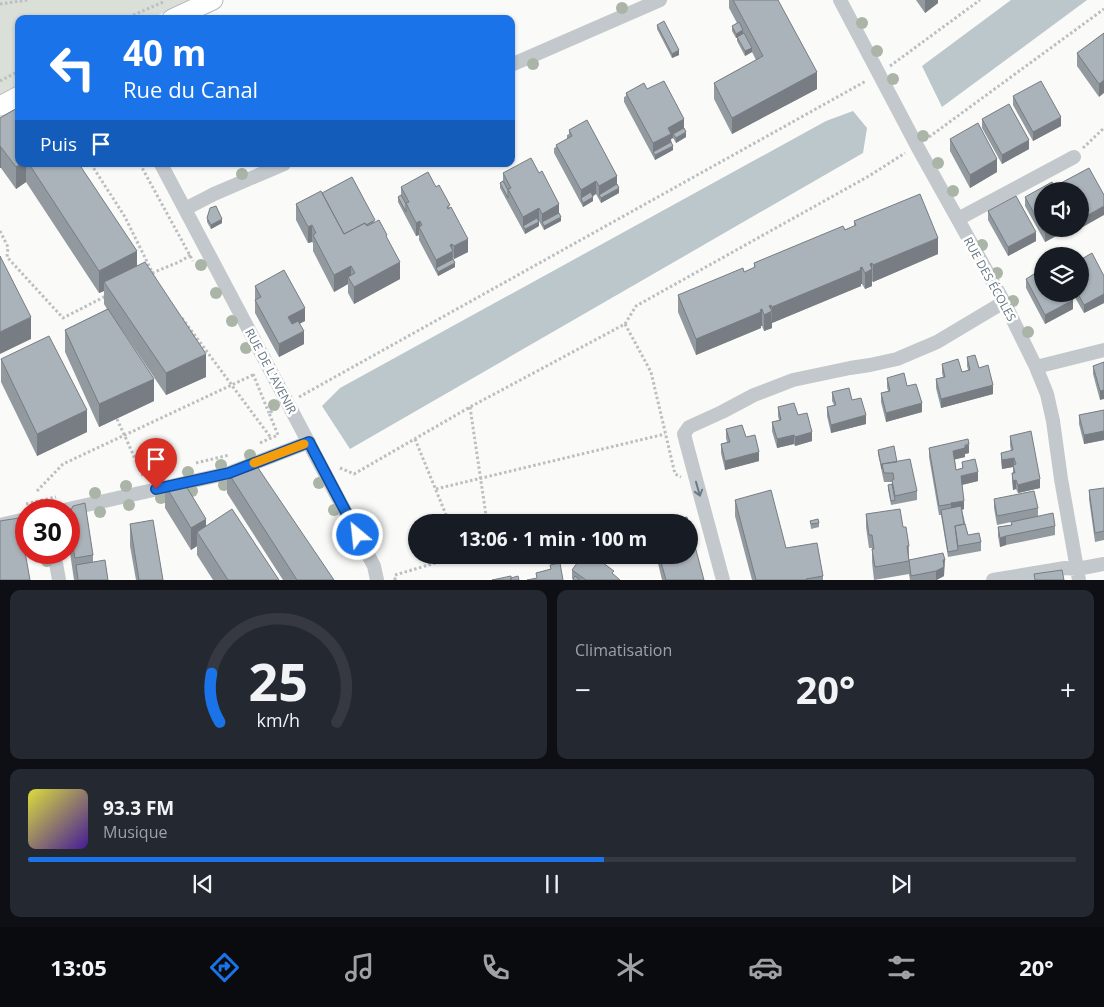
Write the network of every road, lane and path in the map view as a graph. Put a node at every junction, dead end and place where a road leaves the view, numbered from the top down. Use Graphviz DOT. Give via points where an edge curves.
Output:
graph roads {
  1 [pos="28,0"];
  2 [pos="168,0"];
  3 [pos="213,0"];
  4 [pos="660,0"];
  5 [pos="840,0"];
  6 [pos="980,0"];
  7 [pos="0,4"];
  8 [pos="1104,9"];
  9 [pos="133,15"];
  10 [pos="181,15"];
  11 [pos="515,63"];
  12 [pos="15,73"];
  13 [pos="879,74"];
  14 [pos="0,81"];
  15 [pos="15,98"];
  16 [pos="0,106"];
  17 [pos="1104,128"];
  18 [pos="917,146"];
  19 [pos="1074,157"];
  20 [pos="93,167"];
  21 [pos="142,167"];
  22 [pos="163,167"];
  23 [pos="277,167"];
  24 [pos="185,209"];
  25 [pos="958,219"];
  26 [pos="0,231"];
  27 [pos="206,248"];
  28 [pos="190,256"];
  29 [pos="195,264"];
  30 [pos="152,273"];
  31 [pos="146,275"];
  32 [pos="156,280"];
  33 [pos="106,296"];
  34 [pos="1004,302"];
  35 [pos="182,318"];
  36 [pos="625,324"];
  37 [pos="1104,350"];
  38 [pos="249,367"];
  39 [pos="1036,367"];
  40 [pos="269,368"];
  41 [pos="254,375"];
  42 [pos="232,386"];
  43 [pos="288,403"];
  44 [pos="470,407"];
  45 [pos="269,413"];
  46 [pos="116,418"];
  47 [pos="665,434"];
  48 [pos="278,435"];
  49 [pos="125,436"];
  50 [pos="271,438"];
  51 [pos="415,439"];
  52 [pos="309,442"];
  53 [pos="325,474"];
  54 [pos="144,476"];
  55 [pos="481,478"];
  56 [pos="682,478"];
  57 [pos="436,489"];
  58 [pos="36,491"];
  59 [pos="80,506"];
  60 [pos="446,514"];
  61 [pos="487,514"];
  62 [pos="15,522"];
  63 [pos="0,525"];
  64 [pos="56,564"];
  65 [pos="432,564"];
  66 [pos="1104,564"];
  67 [pos="1078,574"];
  68 [pos="58,580"];
  69 [pos="377,580"];
  70 [pos="394,580"];
  71 [pos="723,580"];
  72 [pos="993,580"];
  1 -- 7 [label="path"];
  2 -- 9 [label="path"];
  3 -- 10 [label="main road"];
  4 -- 11 [label="street"];
  5 -- 13 [label="street, RUE DES ÉCOLES"];
  6 -- 13 [label="path"];
  8 -- 18 [label="path"];
  12 -- 14 [label="path"];
  13 -- 18 [label="street, RUE DES ÉCOLES"];
  13 -- 43 [label="path"];
  15 -- 16 [label="main road"];
  17 -- 19 [label="path"];
  18 -- 25 [label="street, RUE DES ÉCOLES"];
  18 -- 36 [label="path" via="636,306"];
  19 -- 25 [label="street"];
  20 -- 30 [label="path" via="125,217"];
  21 -- 28 [label="path"];
  22 -- 24 [label="street, RUE DE L'AVENIR"];
  23 -- 24 [label="street"];
  24 -- 27 [label="street, RUE DE L'AVENIR"];
  25 -- 34 [label="street, RUE DES ÉCOLES"];
  26 -- 33 [label="path" via="8,247 7,257 63,318"];
  27 -- 28 [label="path"];
  27 -- 40 [label="street, RUE DE L'AVENIR"];
  28 -- 29 [label="path"];
  28 -- 30 [label="path"];
  30 -- 31 [label="path"];
  30 -- 32 [label="path"];
  34 -- 39 [label="street, RUE DES ÉCOLES"];
  34 -- 71 [label="street, one-way" via="937,342 897,358 793,380 689,427 684,434"];
  35 -- 42 [label="path"];
  36 -- 44 [label="path"];
  36 -- 47 [label="path" via="651,372"];
  37 -- 39 [label="street"];
  38 -- 41 [label="path"];
  39 -- 67 [label="street, RUE DES ÉCOLES" via="1053,421"];
  40 -- 41 [label="path"];
  40 -- 43 [label="street, RUE DE L'AVENIR"];
  41 -- 42 [label="path"];
  41 -- 45 [label="path"];
  42 -- 49 [label="path"];
  42 -- 50 [label="path"];
  43 -- 45 [label="path"];
  43 -- 52 [label="street, RUE DE L'AVENIR"];
  44 -- 51 [label="path"];
  44 -- 55 [label="path"];
  45 -- 48 [label="path"];
  46 -- 49 [label="path"];
  47 -- 55 [label="path"];
  47 -- 56 [label="path" via="675,474"];
  49 -- 54 [label="path"];
  49 -- 58 [label="path" via="63,464"];
  51 -- 53 [label="path" via="354,474 338,467"];
  51 -- 57 [label="path"];
  52 -- 53 [label="street, RUE DE L'AVENIR"];
  52 -- 59 [label="street" via="229,473"];
  53 -- 69 [label="street, RUE DE L'AVENIR" via="374,566"];
  55 -- 57 [label="path"];
  55 -- 61 [label="path"];
  57 -- 60 [label="path"];
  62 -- 63 [label="street"];
  64 -- 68 [label="street"];
  65 -- 70 [label="path" via="395,575"];
  66 -- 67 [label="street"];
  67 -- 72 [label="street" via="1064,568"];
}
